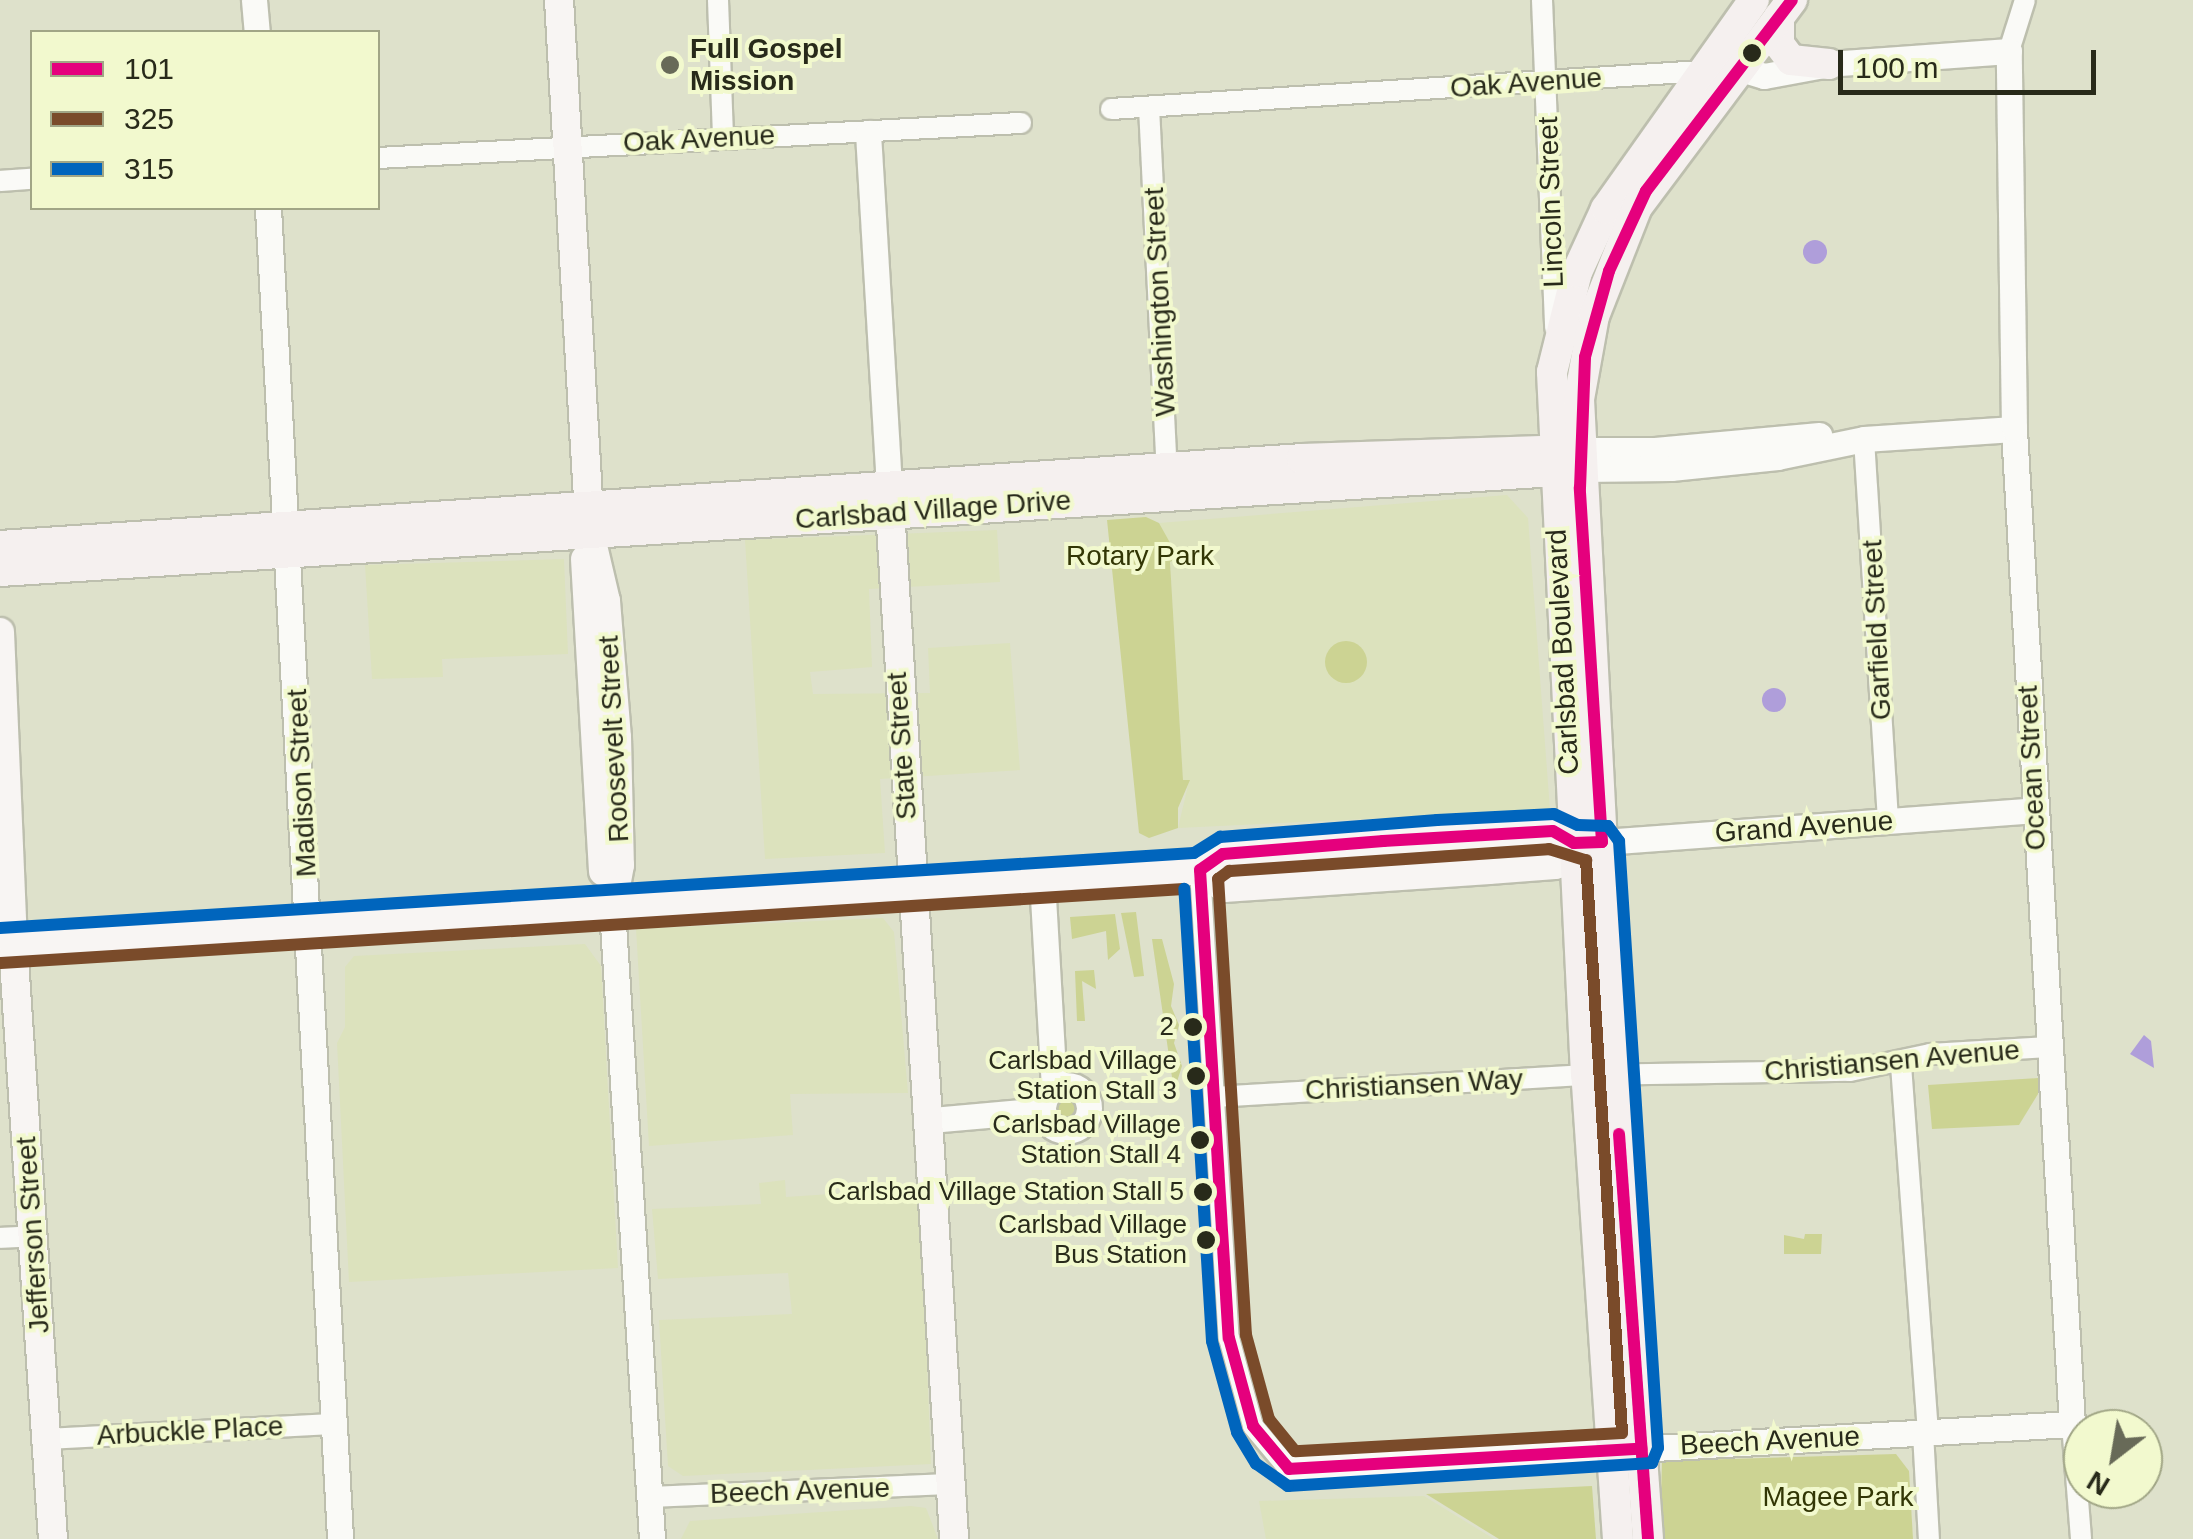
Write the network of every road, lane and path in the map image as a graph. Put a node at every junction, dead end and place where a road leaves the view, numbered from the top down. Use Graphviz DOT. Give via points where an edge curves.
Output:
graph roads {
  1 [pos="254,0"];
  2 [pos="559,0"];
  3 [pos="718,0"];
  4 [pos="1542,0"];
  5 [pos="2025,0"];
  6 [pos="1771,4"];
  7 [pos="256,30"];
  8 [pos="2009,52"];
  9 [pos="1829,64"];
  10 [pos="1740,69"];
  11 [pos="1702,71"];
  12 [pos="1547,81"];
  13 [pos="1149,107"];
  14 [pos="1111,109"];
  15 [pos="1021,123"];
  16 [pos="868,132"];
  17 [pos="724,136"];
  18 [pos="570,147"];
  19 [pos="380,158"];
  20 [pos="1668,160"];
  21 [pos="30,179"];
  22 [pos="0,181"];
  23 [pos="268,210"];
  24 [pos="1556,344"];
  25 [pos="2014,429"];
  26 [pos="1864,439"];
  27 [pos="1566,461"];
  28 [pos="1167,484"];
  29 [pos="890,500"];
  30 [pos="589,520"];
  31 [pos="287,539"];
  32 [pos="0,546"];
  33 [pos="0,570"];
  34 [pos="0,632"];
  35 [pos="2034,810"];
  36 [pos="1888,820"];
  37 [pos="1588,843"];
  38 [pos="1200,870"];
  39 [pos="1050,879"];
  40 [pos="911,887"];
  41 [pos="612,908"];
  42 [pos="310,928"];
  43 [pos="6,946"];
  44 [pos="2049,1047"];
  45 [pos="1901,1065"];
  46 [pos="1600,1075"];
  47 [pos="1214,1097"];
  48 [pos="931,1120"];
  49 [pos="34,1236"];
  50 [pos="0,1238"];
  51 [pos="2071,1409"];
  52 [pos="332,1424"];
  53 [pos="2063,1424"];
  54 [pos="1926,1432"];
  55 [pos="47,1439"];
  56 [pos="1627,1450"];
  57 [pos="1289,1469"];
  58 [pos="950,1484"];
  59 [pos="649,1497"];
  60 [pos="2078,1509"];
  61 [pos="53,1539"];
  62 [pos="340,1539"];
  63 [pos="652,1539"];
  64 [pos="954,1539"];
  65 [pos="1618,1539"];
  66 [pos="1648,1539"];
  67 [pos="1928,1539"];
  68 [pos="2080,1539"];
  1 -- 7 [label="street"];
  2 -- 18 [label="main road, Roosevelt Street"];
  3 -- 17 [label="street"];
  4 -- 12 [label="street, Lincoln Street"];
  5 -- 8 [label="street, Ocean Street"];
  6 -- 9 [label="main road" via="1779,44 1791,60"];
  6 -- 10 [label="main road, Carlsbad Boulevard"];
  6 -- 11 [label="main road, Carlsbad Boulevard"];
  8 -- 9 [label="street"];
  8 -- 25 [label="street, Ocean Street"];
  9 -- 10 [label="street" via="1764,76"];
  10 -- 20 [label="main road, Carlsbad Boulevard"];
  11 -- 12 [label="street, Oak Avenue"];
  11 -- 20 [label="main road"];
  11 -- 24 [label="main road, Carlsbad Boulevard" via="1606,209"];
  12 -- 13 [label="street, Oak Avenue"];
  12 -- 24 [label="street, Lincoln Street"];
  13 -- 14 [label="street, Oak Avenue"];
  13 -- 28 [label="street, Washington Street"];
  15 -- 16 [label="street, Oak Avenue"];
  16 -- 17 [label="street, Oak Avenue"];
  16 -- 29 [label="street, State Street"];
  17 -- 18 [label="street, Oak Avenue"];
  18 -- 19 [label="street, Oak Avenue"];
  18 -- 30 [label="main road, Roosevelt Street"];
  20 -- 27 [label="main road, Carlsbad Boulevard" via="1624,232 1594,316"];
  21 -- 22 [label="street"];
  23 -- 31 [label="street, Madison Street"];
  24 -- 27 [label="main road, Carlsbad Boulevard"];
  25 -- 26 [label="street, Carlsbad Village Drive"];
  25 -- 35 [label="street, Ocean Street"];
  26 -- 27 [label="street, Carlsbad Village Drive" via="1776,457"];
  26 -- 36 [label="street, Garfield Street"];
  27 -- 28 [label="main road, Carlsbad Village Drive"];
  27 -- 37 [label="main road, Carlsbad Boulevard"];
  28 -- 29 [label="main road, Carlsbad Village Drive"];
  29 -- 30 [label="main road, Carlsbad Village Drive"];
  29 -- 40 [label="main road, State Street"];
  30 -- 31 [label="main road, Carlsbad Village Drive"];
  30 -- 41 [label="main road, Roosevelt Street" via="606,601 618,761 620,865"];
  31 -- 32 [label="main road, Carlsbad Village Drive"];
  31 -- 33 [label="main road, Carlsbad Village Drive"];
  31 -- 42 [label="street, Madison Street"];
  34 -- 43 [label="main road, Jefferson Street"];
  35 -- 36 [label="street, Grand Avenue"];
  35 -- 44 [label="street, Ocean Street"];
  36 -- 37 [label="street, Grand Avenue"];
  37 -- 38 [label="main road, Grand Avenue" via="1553,831 1383,841 1222,854"];
  37 -- 46 [label="main road, Carlsbad Boulevard"];
  38 -- 39 [label="main road, Grand Avenue"];
  38 -- 47 [label="street"];
  39 -- 40 [label="main road, Grand Avenue"];
  39 -- 48 [label="street" via="1056,1095"];
  40 -- 41 [label="main road, Grand Avenue"];
  40 -- 48 [label="main road, State Street"];
  41 -- 42 [label="main road, Grand Avenue"];
  41 -- 59 [label="street, Roosevelt Street"];
  42 -- 43 [label="main road, Grand Avenue"];
  42 -- 52 [label="street, Madison Street"];
  43 -- 49 [label="main road, Jefferson Street"];
  44 -- 45 [label="street, Christiansen Avenue" via="1930,1054"];
  44 -- 51 [label="street, Ocean Street"];
  45 -- 46 [label="street, Christiansen Avenue"];
  45 -- 54 [label="street"];
  46 -- 47 [label="street, Christiansen Way"];
  46 -- 56 [label="main road, Carlsbad Boulevard"];
  47 -- 57 [label="street" via="1228,1338 1254,1426"];
  48 -- 58 [label="main road, State Street"];
  49 -- 50 [label="street"];
  49 -- 55 [label="main road, Jefferson Street"];
  52 -- 55 [label="street, Arbuckle Place"];
  52 -- 62 [label="street, Madison Street"];
  53 -- 54 [label="street, Beech Avenue"];
  54 -- 56 [label="street, Beech Avenue"];
  54 -- 67 [label="street"];
  55 -- 61 [label="main road, Jefferson Street"];
  56 -- 57 [label="street, Beech Avenue"];
  56 -- 65 [label="main road, Carlsbad Boulevard"];
  56 -- 66 [label="main road, Carlsbad Boulevard"];
  58 -- 59 [label="street, Beech Avenue"];
  58 -- 64 [label="main road, State Street"];
  59 -- 63 [label="street, Roosevelt Street"];
  60 -- 68 [label="street, Ocean Street"];
}
